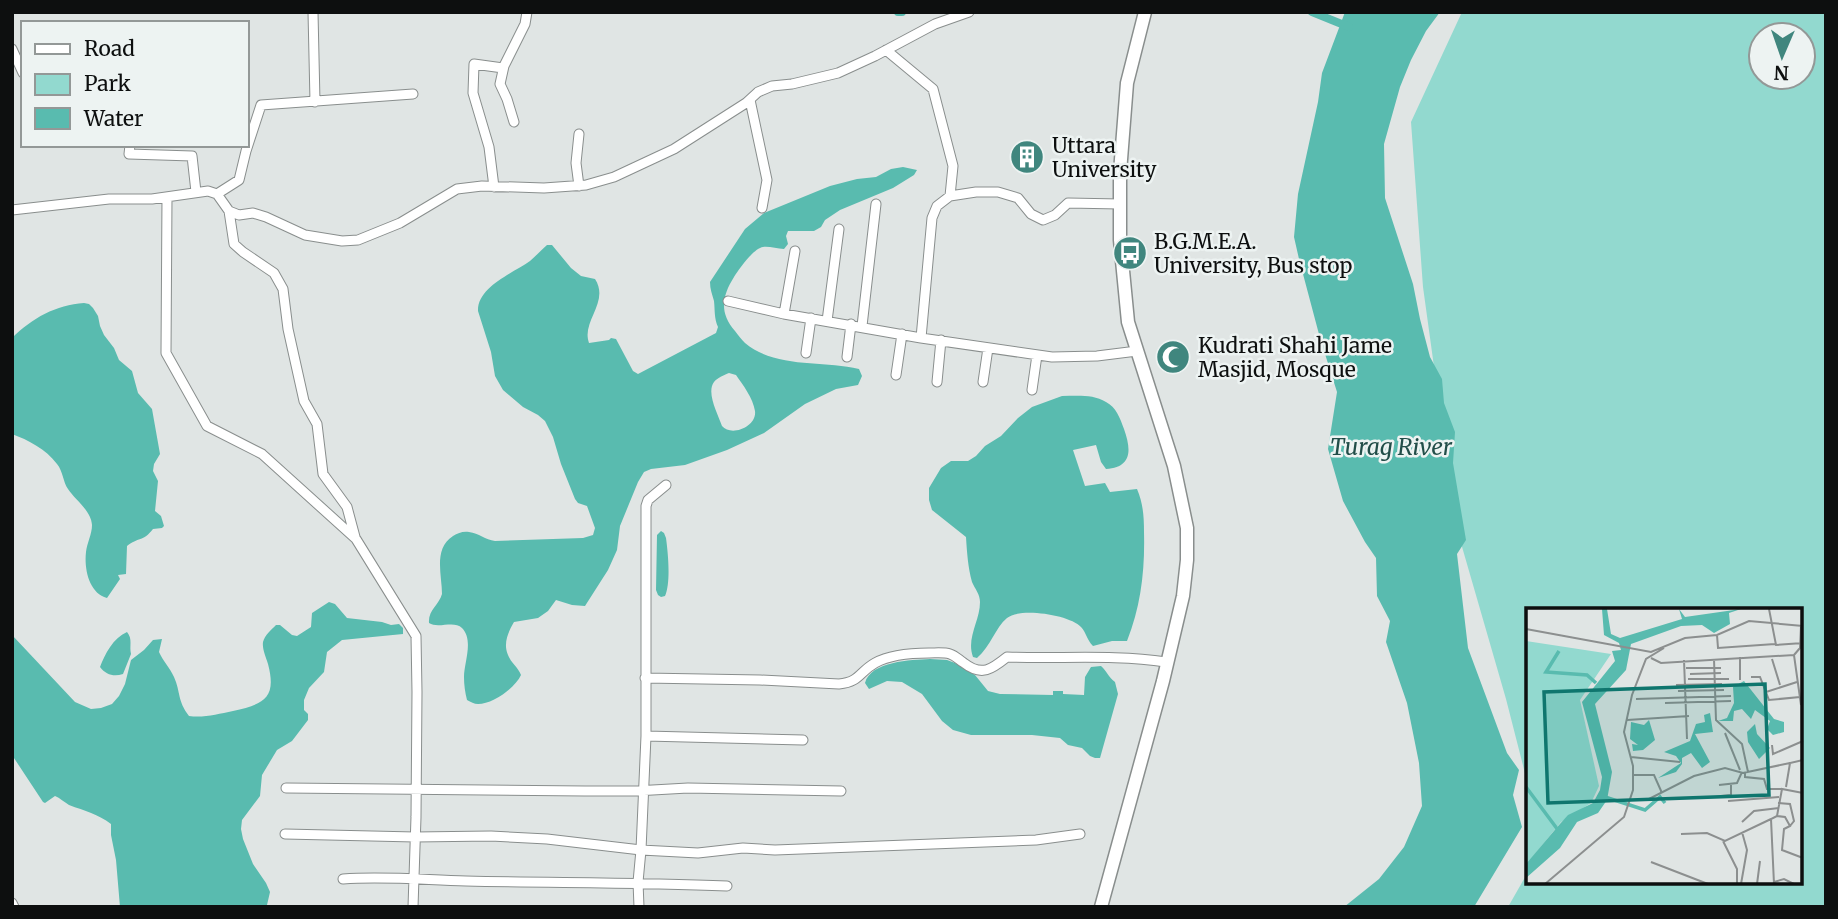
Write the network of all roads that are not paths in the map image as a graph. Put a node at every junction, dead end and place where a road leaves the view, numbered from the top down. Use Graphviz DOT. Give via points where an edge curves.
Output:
graph roads {
  1 [pos="313,12"];
  2 [pos="527,12"];
  3 [pos="969,12"];
  4 [pos="1145,12"];
  5 [pos="12,49"];
  6 [pos="886,50"];
  7 [pos="503,68"];
  8 [pos="21,69"];
  9 [pos="413,94"];
  10 [pos="750,100"];
  11 [pos="315,102"];
  12 [pos="514,122"];
  13 [pos="579,134"];
  14 [pos="248,144"];
  15 [pos="130,147"];
  16 [pos="247,147"];
  17 [pos="579,186"];
  18 [pos="494,187"];
  19 [pos="196,192"];
  20 [pos="217,194"];
  21 [pos="950,196"];
  22 [pos="167,197"];
  23 [pos="876,204"];
  24 [pos="1120,204"];
  25 [pos="762,208"];
  26 [pos="12,210"];
  27 [pos="229,211"];
  28 [pos="839,229"];
  29 [pos="795,251"];
  30 [pos="728,301"];
  31 [pos="784,314"];
  32 [pos="811,318"];
  33 [pos="827,320"];
  34 [pos="851,324"];
  35 [pos="862,326"];
  36 [pos="902,334"];
  37 [pos="921,338"];
  38 [pos="941,340"];
  39 [pos="988,348"];
  40 [pos="1137,351"];
  41 [pos="806,353"];
  42 [pos="1037,355"];
  43 [pos="847,356"];
  44 [pos="896,375"];
  45 [pos="937,382"];
  46 [pos="983,382"];
  47 [pos="1032,390"];
  48 [pos="666,485"];
  49 [pos="356,539"];
  50 [pos="1166,662"];
  51 [pos="645,678"];
  52 [pos="646,736"];
  53 [pos="803,740"];
  54 [pos="286,788"];
  55 [pos="416,789"];
  56 [pos="643,789"];
  57 [pos="841,791"];
  58 [pos="285,834"];
  59 [pos="1080,834"];
  60 [pos="415,837"];
  61 [pos="641,850"];
  62 [pos="414,878"];
  63 [pos="343,879"];
  64 [pos="638,882"];
  65 [pos="727,886"];
  66 [pos="413,907"];
  67 [pos="639,907"];
  68 [pos="1101,907"];
  1 -- 11 [label="street"];
  2 -- 7 [label="street"];
  3 -- 6 [label="street"];
  4 -- 24 [label="highway" via="1127,83"];
  5 -- 8 [label="street"];
  6 -- 10 [label="street" via="830,76 772,86"];
  6 -- 21 [label="street" via="933,89 953,166"];
  7 -- 12 [label="street" via="500,84"];
  7 -- 18 [label="street" via="474,64 473,93 489,146"];
  9 -- 11 [label="street"];
  10 -- 17 [label="street" via="663,155 614,177"];
  10 -- 25 [label="street" via="767,180"];
  11 -- 14 [label="street" via="261,105"];
  13 -- 17 [label="street"];
  15 -- 19 [label="street" via="129,154 192,156"];
  16 -- 20 [label="street" via="239,180"];
  17 -- 18 [label="street"];
  18 -- 27 [label="street" via="457,190 400,223 358,240 305,235 266,217"];
  19 -- 20 [label="street"];
  19 -- 22 [label="street"];
  20 -- 27 [label="street"];
  21 -- 24 [label="street" via="998,192 1018,198 1043,220 1068,203"];
  21 -- 37 [label="street" via="937,206 932,218"];
  22 -- 26 [label="street"];
  22 -- 49 [label="street" via="166,353 207,426 262,454"];
  23 -- 35 [label="street"];
  24 -- 40 [label="highway" via="1123,279"];
  27 -- 49 [label="street" via="234,244 274,273 283,289 304,401 317,424 323,474 347,507"];
  28 -- 33 [label="street"];
  29 -- 31 [label="street"];
  30 -- 31 [label="street"];
  31 -- 32 [label="street"];
  32 -- 33 [label="street"];
  32 -- 41 [label="street"];
  33 -- 34 [label="street"];
  34 -- 35 [label="street"];
  34 -- 43 [label="street"];
  35 -- 36 [label="street"];
  36 -- 37 [label="street"];
  36 -- 44 [label="street"];
  37 -- 38 [label="street"];
  38 -- 39 [label="street"];
  38 -- 45 [label="street"];
  39 -- 42 [label="street"];
  39 -- 46 [label="street"];
  40 -- 42 [label="street"];
  40 -- 50 [label="highway" via="1174,466 1187,528 1183,596"];
  42 -- 47 [label="street"];
  48 -- 51 [label="street" via="646,506"];
  49 -- 55 [label="street" via="416,636"];
  50 -- 51 [label="street" via="1007,657 995,668 978,671 953,654 916,653 877,662 852,683"];
  50 -- 68 [label="highway"];
  51 -- 52 [label="street"];
  52 -- 53 [label="street"];
  52 -- 56 [label="street"];
  54 -- 55 [label="street"];
  55 -- 56 [label="street"];
  55 -- 60 [label="street"];
  56 -- 57 [label="street"];
  56 -- 61 [label="street"];
  58 -- 60 [label="street"];
  59 -- 61 [label="street" via="921,845 698,853"];
  60 -- 61 [label="street" via="547,839"];
  60 -- 62 [label="street"];
  61 -- 64 [label="street"];
  62 -- 63 [label="street"];
  62 -- 64 [label="street"];
  62 -- 66 [label="street"];
  64 -- 65 [label="street"];
  64 -- 67 [label="street"];
}
